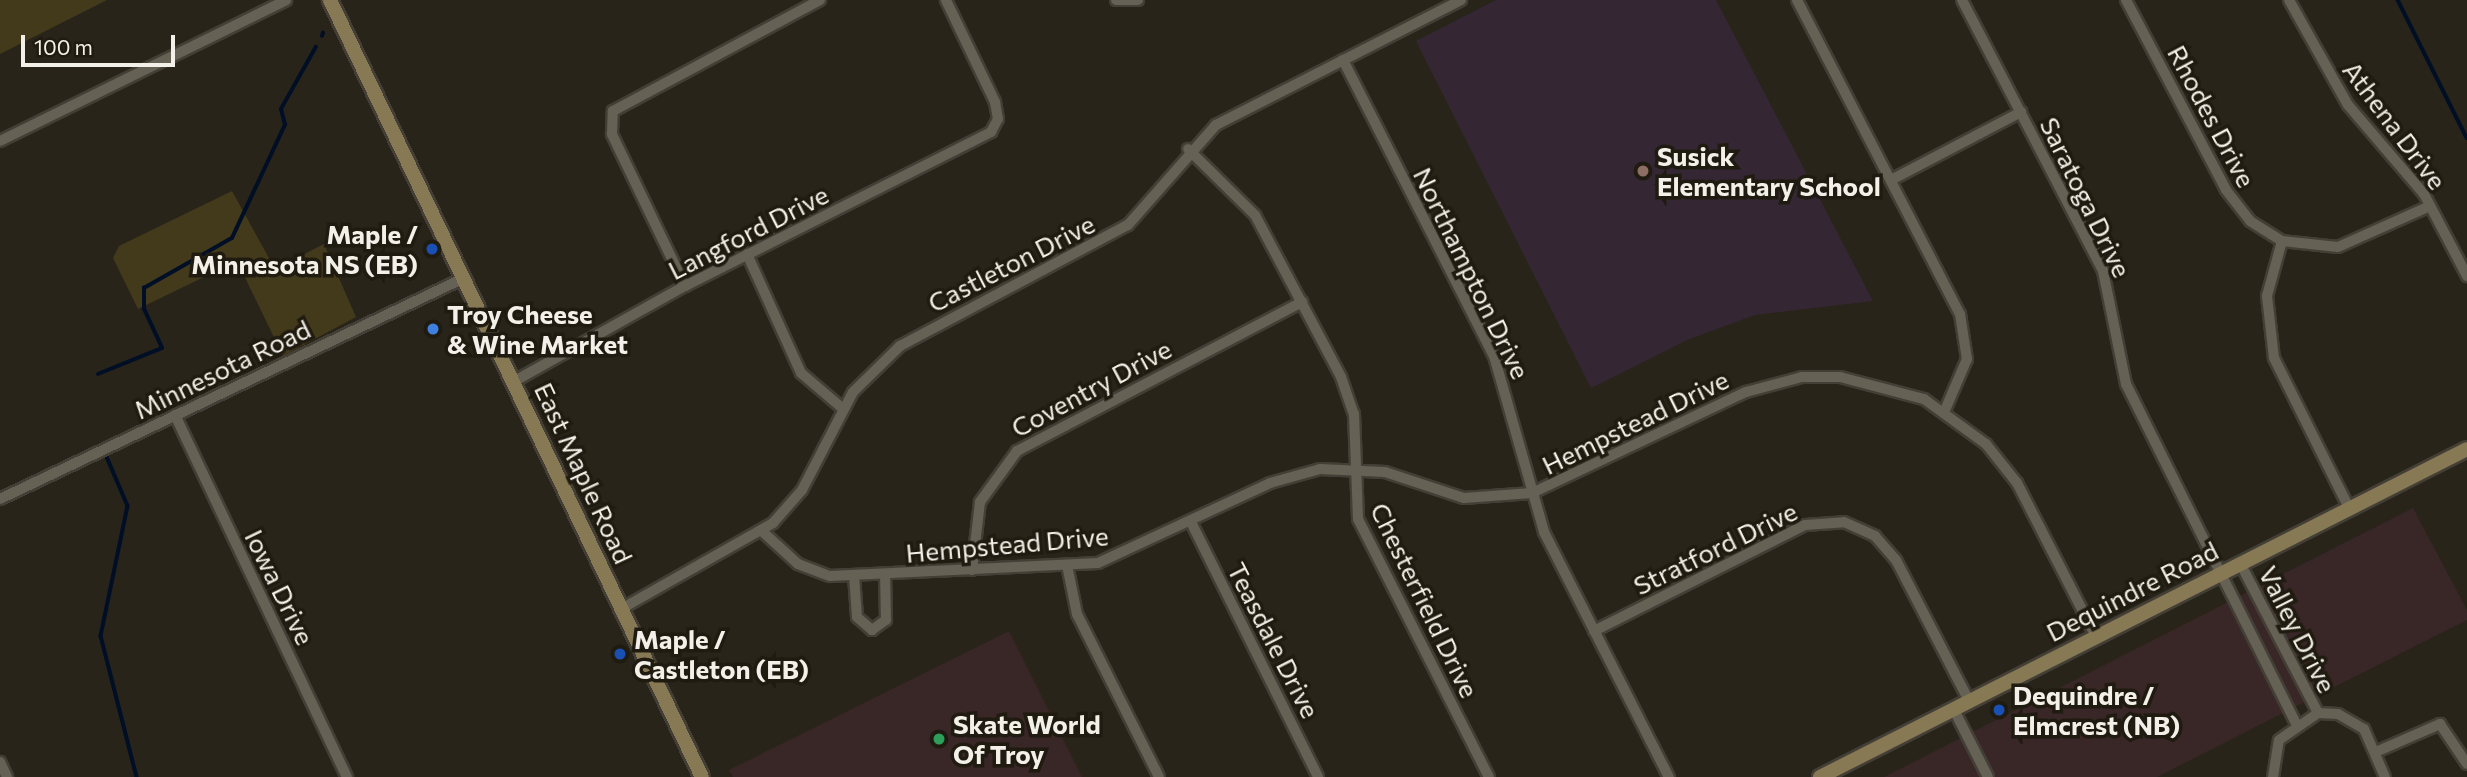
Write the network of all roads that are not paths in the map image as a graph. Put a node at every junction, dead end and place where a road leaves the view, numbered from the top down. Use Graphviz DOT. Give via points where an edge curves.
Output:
graph roads {
  1 [pos="285,0"];
  2 [pos="330,0"];
  3 [pos="820,0"];
  4 [pos="946,0"];
  5 [pos="1117,0"];
  6 [pos="1138,0"];
  7 [pos="1797,0"];
  8 [pos="1962,0"];
  9 [pos="2126,0"];
  10 [pos="2289,0"];
  11 [pos="1456,1"];
  12 [pos="1343,60"];
  13 [pos="2021,112"];
  14 [pos="0,141"];
  15 [pos="1188,149"];
  16 [pos="1891,180"];
  17 [pos="2430,206"];
  18 [pos="2282,241"];
  19 [pos="747,254"];
  20 [pos="2467,276"];
  21 [pos="464,278"];
  22 [pos="685,286"];
  23 [pos="1302,302"];
  24 [pos="513,382"];
  25 [pos="842,408"];
  26 [pos="1945,411"];
  27 [pos="174,415"];
  28 [pos="2467,449"];
  29 [pos="1355,468"];
  30 [pos="1532,493"];
  31 [pos="0,499"];
  32 [pos="2349,508"];
  33 [pos="1191,522"];
  34 [pos="763,532"];
  35 [pos="2240,563"];
  36 [pos="1068,565"];
  37 [pos="972,570"];
  38 [pos="2222,572"];
  39 [pos="885,575"];
  40 [pos="854,576"];
  41 [pos="621,609"];
  42 [pos="1594,631"];
  43 [pos="2096,637"];
  44 [pos="1969,701"];
  45 [pos="1954,710"];
  46 [pos="2318,713"];
  47 [pos="2297,723"];
  48 [pos="2378,751"];
  49 [pos="0,762"];
  50 [pos="2467,764"];
  51 [pos="7,777"];
  52 [pos="347,777"];
  53 [pos="702,777"];
  54 [pos="1159,777"];
  55 [pos="1318,777"];
  56 [pos="1489,777"];
  57 [pos="1669,777"];
  58 [pos="1820,777"];
  59 [pos="1988,777"];
  60 [pos="2273,777"];
  61 [pos="2385,777"];
  1 -- 14 [label="street"];
  2 -- 21 [label="main road, East Maple Road"];
  3 -- 22 [label="street" via="613,111 612,134"];
  4 -- 19 [label="street, Langford Drive" via="998,119 982,138"];
  5 -- 6 [label="street"];
  7 -- 16 [label="street"];
  8 -- 13 [label="street, Saratoga Drive"];
  9 -- 18 [label="street, Rhodes Drive" via="2226,191 2250,221"];
  10 -- 17 [label="street, Athena Drive" via="2348,105"];
  11 -- 12 [label="street, Castleton Drive"];
  12 -- 15 [label="street, Castleton Drive" via="1216,125"];
  12 -- 30 [label="street, Northampton Drive" via="1494,356"];
  13 -- 16 [label="street"];
  13 -- 38 [label="street, Saratoga Drive" via="2108,283 2126,384"];
  15 -- 23 [label="street, Chesterfield Drive" via="1246,202"];
  15 -- 25 [label="street, Castleton Drive" via="1134,221 914,336 877,365"];
  16 -- 26 [label="street" via="1966,334 1965,372"];
  17 -- 18 [label="street" via="2338,247"];
  17 -- 20 [label="street, Athena Drive"];
  18 -- 32 [label="street" via="2267,296 2274,358"];
  19 -- 22 [label="street, Langford Drive"];
  19 -- 25 [label="street" via="801,373"];
  21 -- 24 [label="main road, East Maple Road"];
  21 -- 27 [label="street, Minnesota Road"];
  22 -- 24 [label="street, Langford Drive"];
  23 -- 29 [label="street, Chesterfield Drive" via="1349,397"];
  23 -- 37 [label="street, Coventry Drive" via="1017,451 980,502"];
  24 -- 41 [label="main road, East Maple Road"];
  25 -- 34 [label="street, Castleton Drive" via="802,490"];
  26 -- 30 [label="street, Hempstead Drive" via="1870,380 1802,377 1746,392"];
  26 -- 43 [label="street, Hempstead Drive" via="1986,444 2017,483"];
  27 -- 31 [label="street, Minnesota Road"];
  27 -- 52 [label="street, Iowa Drive"];
  28 -- 32 [label="main road, Dequindre Road"];
  29 -- 30 [label="street, Hempstead Drive" via="1464,498"];
  29 -- 33 [label="street, Hempstead Drive" via="1291,475"];
  29 -- 56 [label="street, Chesterfield Drive" via="1362,530"];
  30 -- 42 [label="street, Northampton Drive" via="1544,532"];
  32 -- 35 [label="main road, Dequindre Road"];
  33 -- 36 [label="street, Hempstead Drive" via="1118,558"];
  33 -- 55 [label="street, Teasdale Drive"];
  34 -- 40 [label="street, Hempstead Drive" via="798,564"];
  34 -- 41 [label="street, Castleton Drive"];
  35 -- 38 [label="main road, Dequindre Road"];
  35 -- 46 [label="street, Valley Drive"];
  36 -- 37 [label="street, Hempstead Drive"];
  36 -- 54 [label="street" via="1077,614"];
  37 -- 39 [label="street, Hempstead Drive"];
  38 -- 43 [label="main road, Dequindre Road"];
  38 -- 47 [label="street, Valley Drive"];
  39 -- 40 [label="street, Hempstead Drive"];
  39 -- 40 [label="street" via="886,620 872,629 857,617"];
  41 -- 53 [label="main road, East Maple Road"];
  42 -- 44 [label="street, Stratford Drive" via="1805,525 1844,522 1867,531 1891,553"];
  42 -- 57 [label="street, Northampton Drive"];
  43 -- 44 [label="main road, Dequindre Road"];
  44 -- 45 [label="main road, Dequindre Road"];
  45 -- 58 [label="main road, Dequindre Road"];
  45 -- 59 [label="street"];
  46 -- 47 [label="street"];
  46 -- 48 [label="street" via="2353,720"];
  47 -- 60 [label="street" via="2273,751"];
  48 -- 50 [label="street" via="2440,724"];
  48 -- 61 [label="street"];
  49 -- 51 [label="street"];
}
